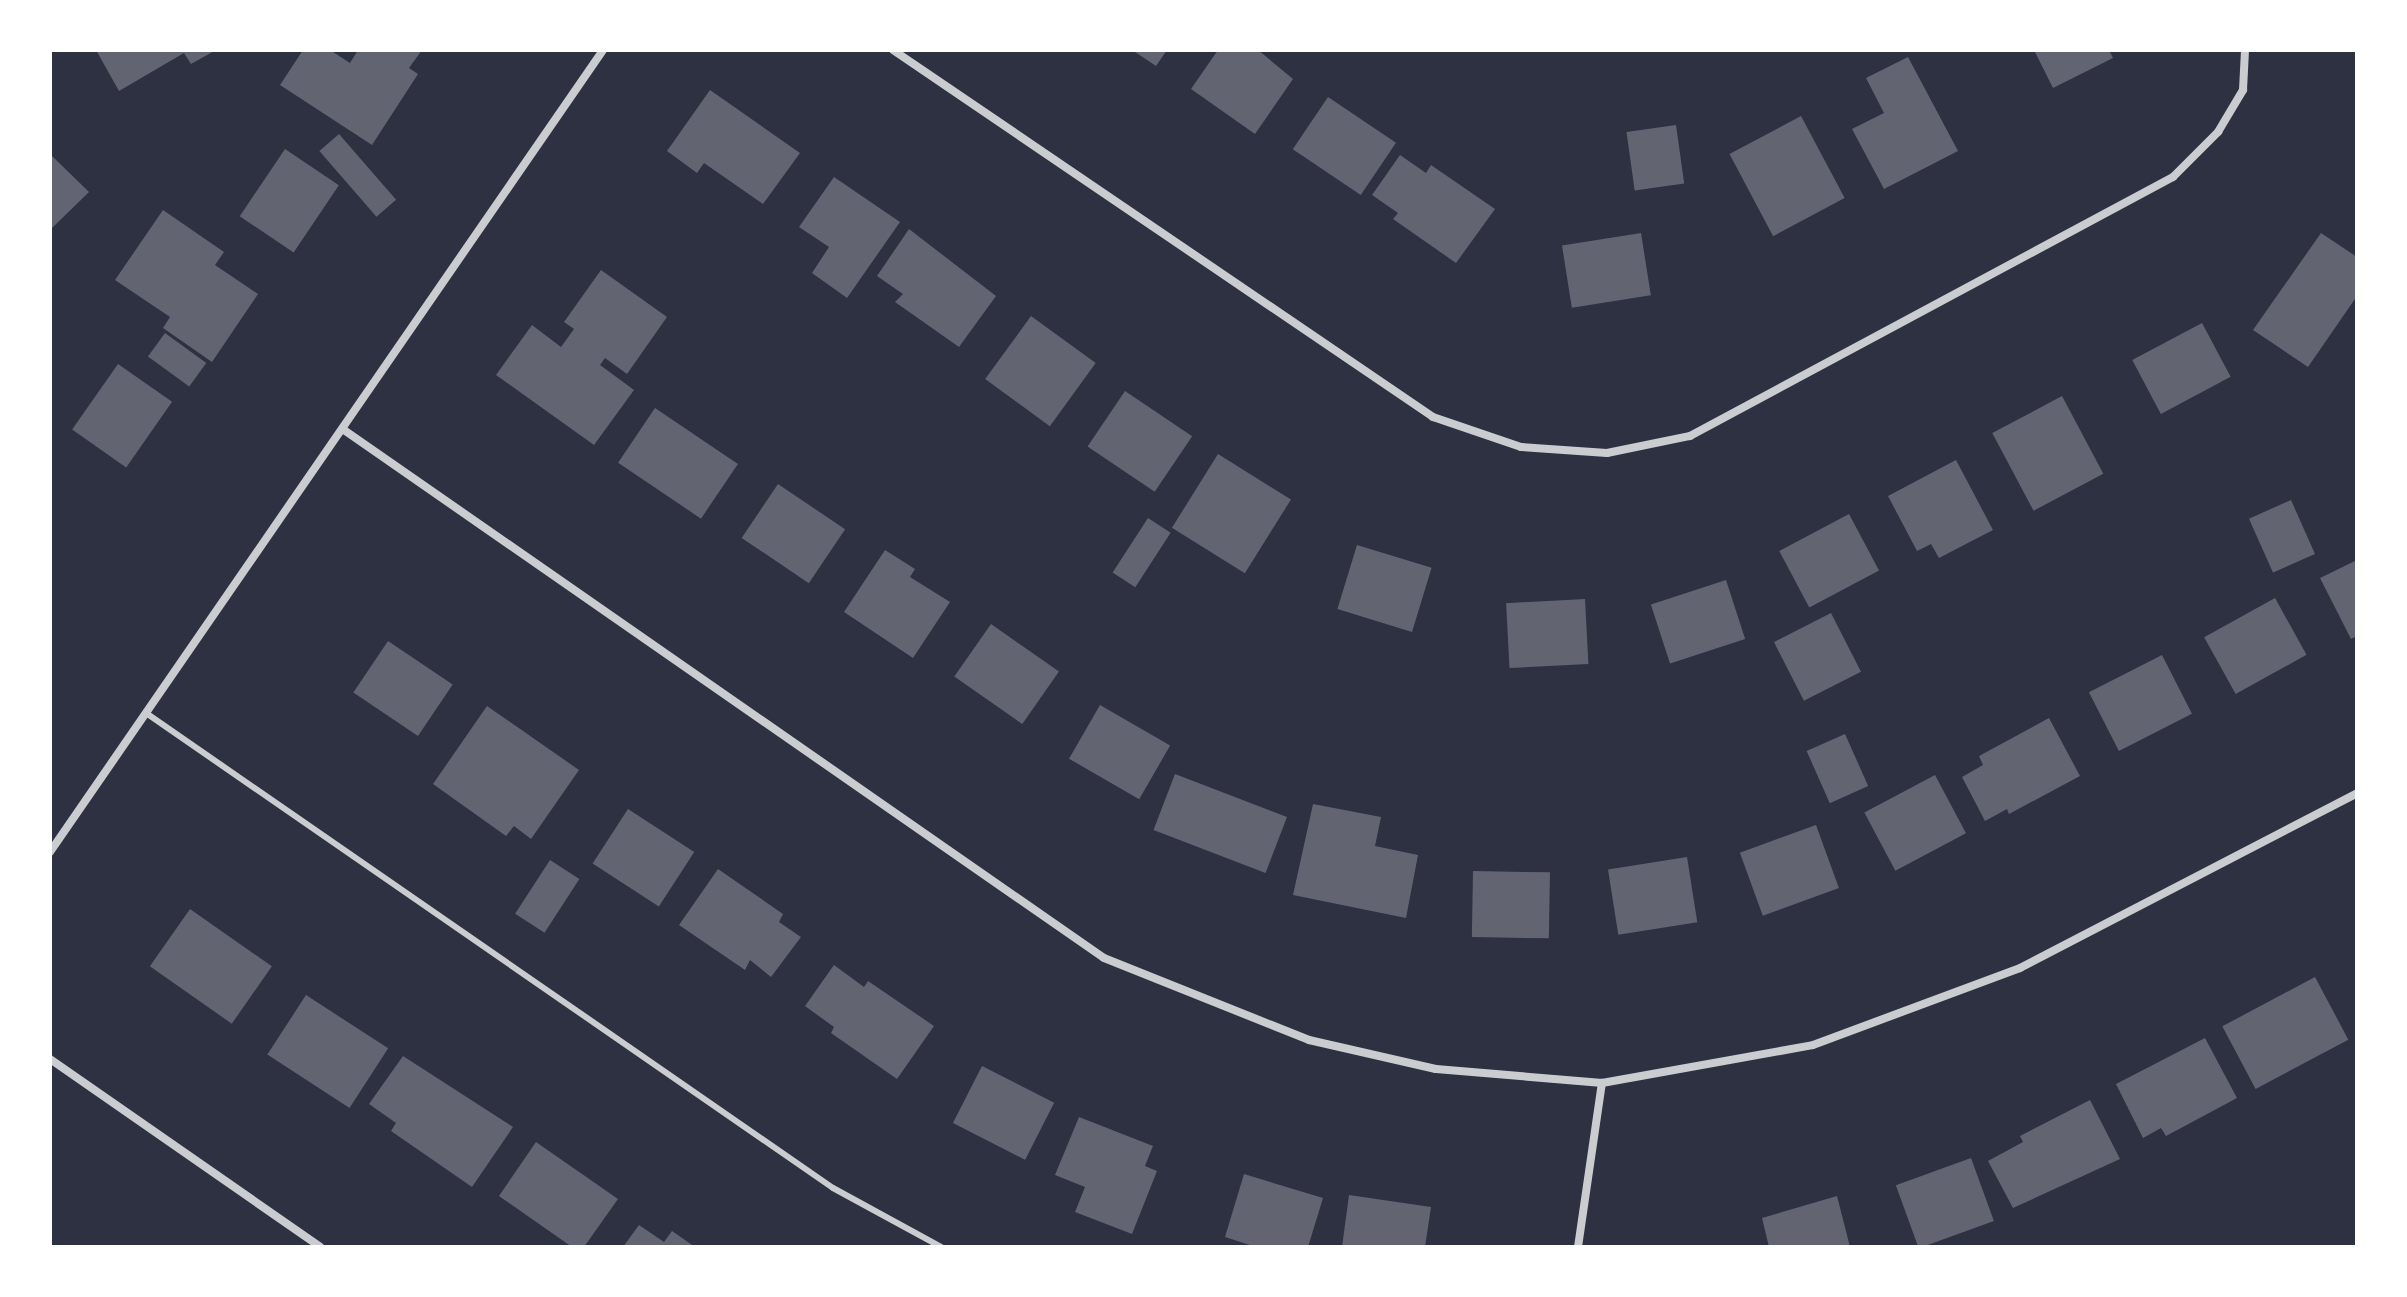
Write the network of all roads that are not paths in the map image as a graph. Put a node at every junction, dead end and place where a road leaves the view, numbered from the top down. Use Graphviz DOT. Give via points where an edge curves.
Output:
graph roads {
  1 [pos="603,50"];
  2 [pos="893,50"];
  3 [pos="2245,50"];
  4 [pos="344,430"];
  5 [pos="146,713"];
  6 [pos="2357,793"];
  7 [pos="50,852"];
  8 [pos="50,1059"];
  9 [pos="1602,1083"];
  10 [pos="320,1247"];
  11 [pos="941,1247"];
  12 [pos="1578,1247"];
  1 -- 4 [label="street"];
  2 -- 3 [label="street" via="1433,417 1521,447 1607,453 1690,436 2173,177 2218,132 2243,90"];
  4 -- 5 [label="street"];
  4 -- 9 [label="street" via="1104,958 1309,1040 1436,1069"];
  5 -- 7 [label="street"];
  5 -- 11 [label="lane" via="833,1188"];
  6 -- 9 [label="street" via="2020,968 1813,1045"];
  8 -- 10 [label="street"];
  9 -- 12 [label="street"];
}
